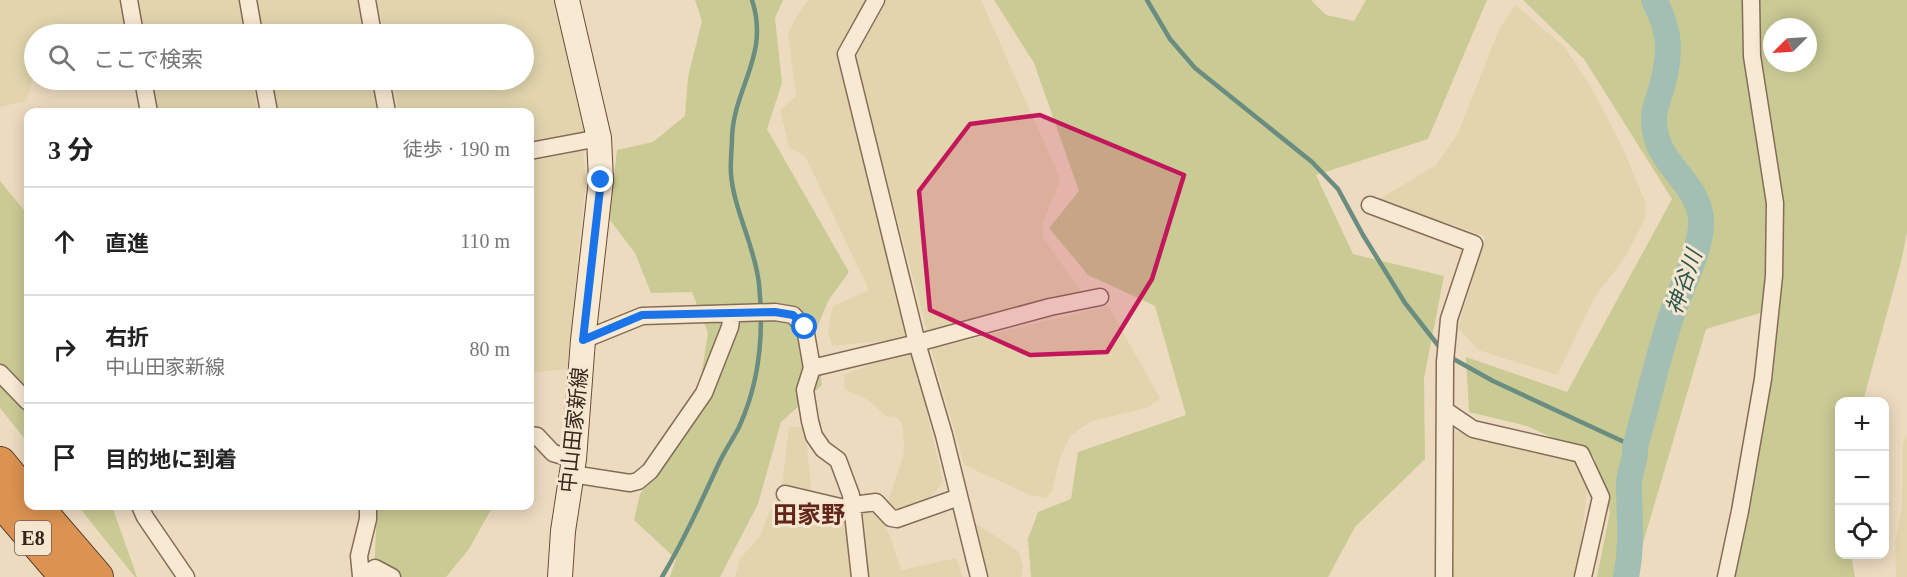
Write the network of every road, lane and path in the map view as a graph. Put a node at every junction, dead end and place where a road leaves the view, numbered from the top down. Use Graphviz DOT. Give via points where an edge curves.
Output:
graph roads {
  1 [pos="129,0"];
  2 [pos="248,0"];
  3 [pos="367,0"];
  4 [pos="567,0"];
  5 [pos="876,0"];
  6 [pos="1751,0"];
  7 [pos="133,24"];
  8 [pos="252,24"];
  9 [pos="371,24"];
  10 [pos="145,90"];
  11 [pos="265,90"];
  12 [pos="383,90"];
  13 [pos="148,108"];
  14 [pos="268,108"];
  15 [pos="386,108"];
  16 [pos="599,138"];
  17 [pos="534,150"];
  18 [pos="1370,206"];
  19 [pos="1100,297"];
  20 [pos="732,314"];
  21 [pos="583,340"];
  22 [pos="917,343"];
  23 [pos="812,368"];
  24 [pos="0,373"];
  25 [pos="24,398"];
  26 [pos="1445,410"];
  27 [pos="534,436"];
  28 [pos="0,463"];
  29 [pos="573,466"];
  30 [pos="24,492"];
  31 [pos="785,494"];
  32 [pos="959,496"];
  33 [pos="0,500"];
  34 [pos="853,507"];
  35 [pos="39,510"];
  36 [pos="140,510"];
  37 [pos="368,510"];
  38 [pos="361,576"];
  39 [pos="66,577"];
  40 [pos="98,577"];
  41 [pos="186,577"];
  42 [pos="392,577"];
  43 [pos="560,577"];
  44 [pos="860,577"];
  45 [pos="979,577"];
  46 [pos="1444,577"];
  47 [pos="1583,577"];
  48 [pos="1726,577"];
  1 -- 7 [label="street"];
  2 -- 8 [label="street"];
  3 -- 9 [label="street"];
  4 -- 16 [label="main road, 中山田家新線"];
  5 -- 22 [label="street" via="846,54"];
  6 -- 48 [label="street" via="1752,56 1775,204 1774,276 1763,379"];
  10 -- 13 [label="street"];
  11 -- 14 [label="street"];
  12 -- 15 [label="street"];
  16 -- 17 [label="street"];
  16 -- 21 [label="main road, 中山田家新線" via="601,180"];
  18 -- 26 [label="street" via="1474,244 1449,319 1444,362"];
  19 -- 22 [label="street"];
  20 -- 21 [label="street" via="642,315"];
  20 -- 23 [label="street" via="793,315 805,327"];
  20 -- 29 [label="street" via="704,393 650,471 630,483"];
  21 -- 29 [label="main road, 中山田家新線"];
  22 -- 23 [label="street"];
  22 -- 32 [label="street"];
  23 -- 34 [label="street" via="806,390 814,436 838,460"];
  24 -- 25 [label="street"];
  26 -- 46 [label="street"];
  26 -- 47 [label="street" via="1473,429 1581,454 1601,497"];
  27 -- 29 [label="street"];
  28 -- 30 [label="highway, E8"];
  29 -- 43 [label="main road, 中山田家新線" via="562,531"];
  31 -- 34 [label="street"];
  32 -- 34 [label="street" via="897,519 876,502"];
  32 -- 45 [label="street"];
  33 -- 39 [label="highway, E8"];
  34 -- 44 [label="street"];
  35 -- 40 [label="highway, E8"];
  36 -- 41 [label="street"];
  37 -- 38 [label="street" via="359,556"];
  38 -- 42 [label="street" via="375,568"];
}
